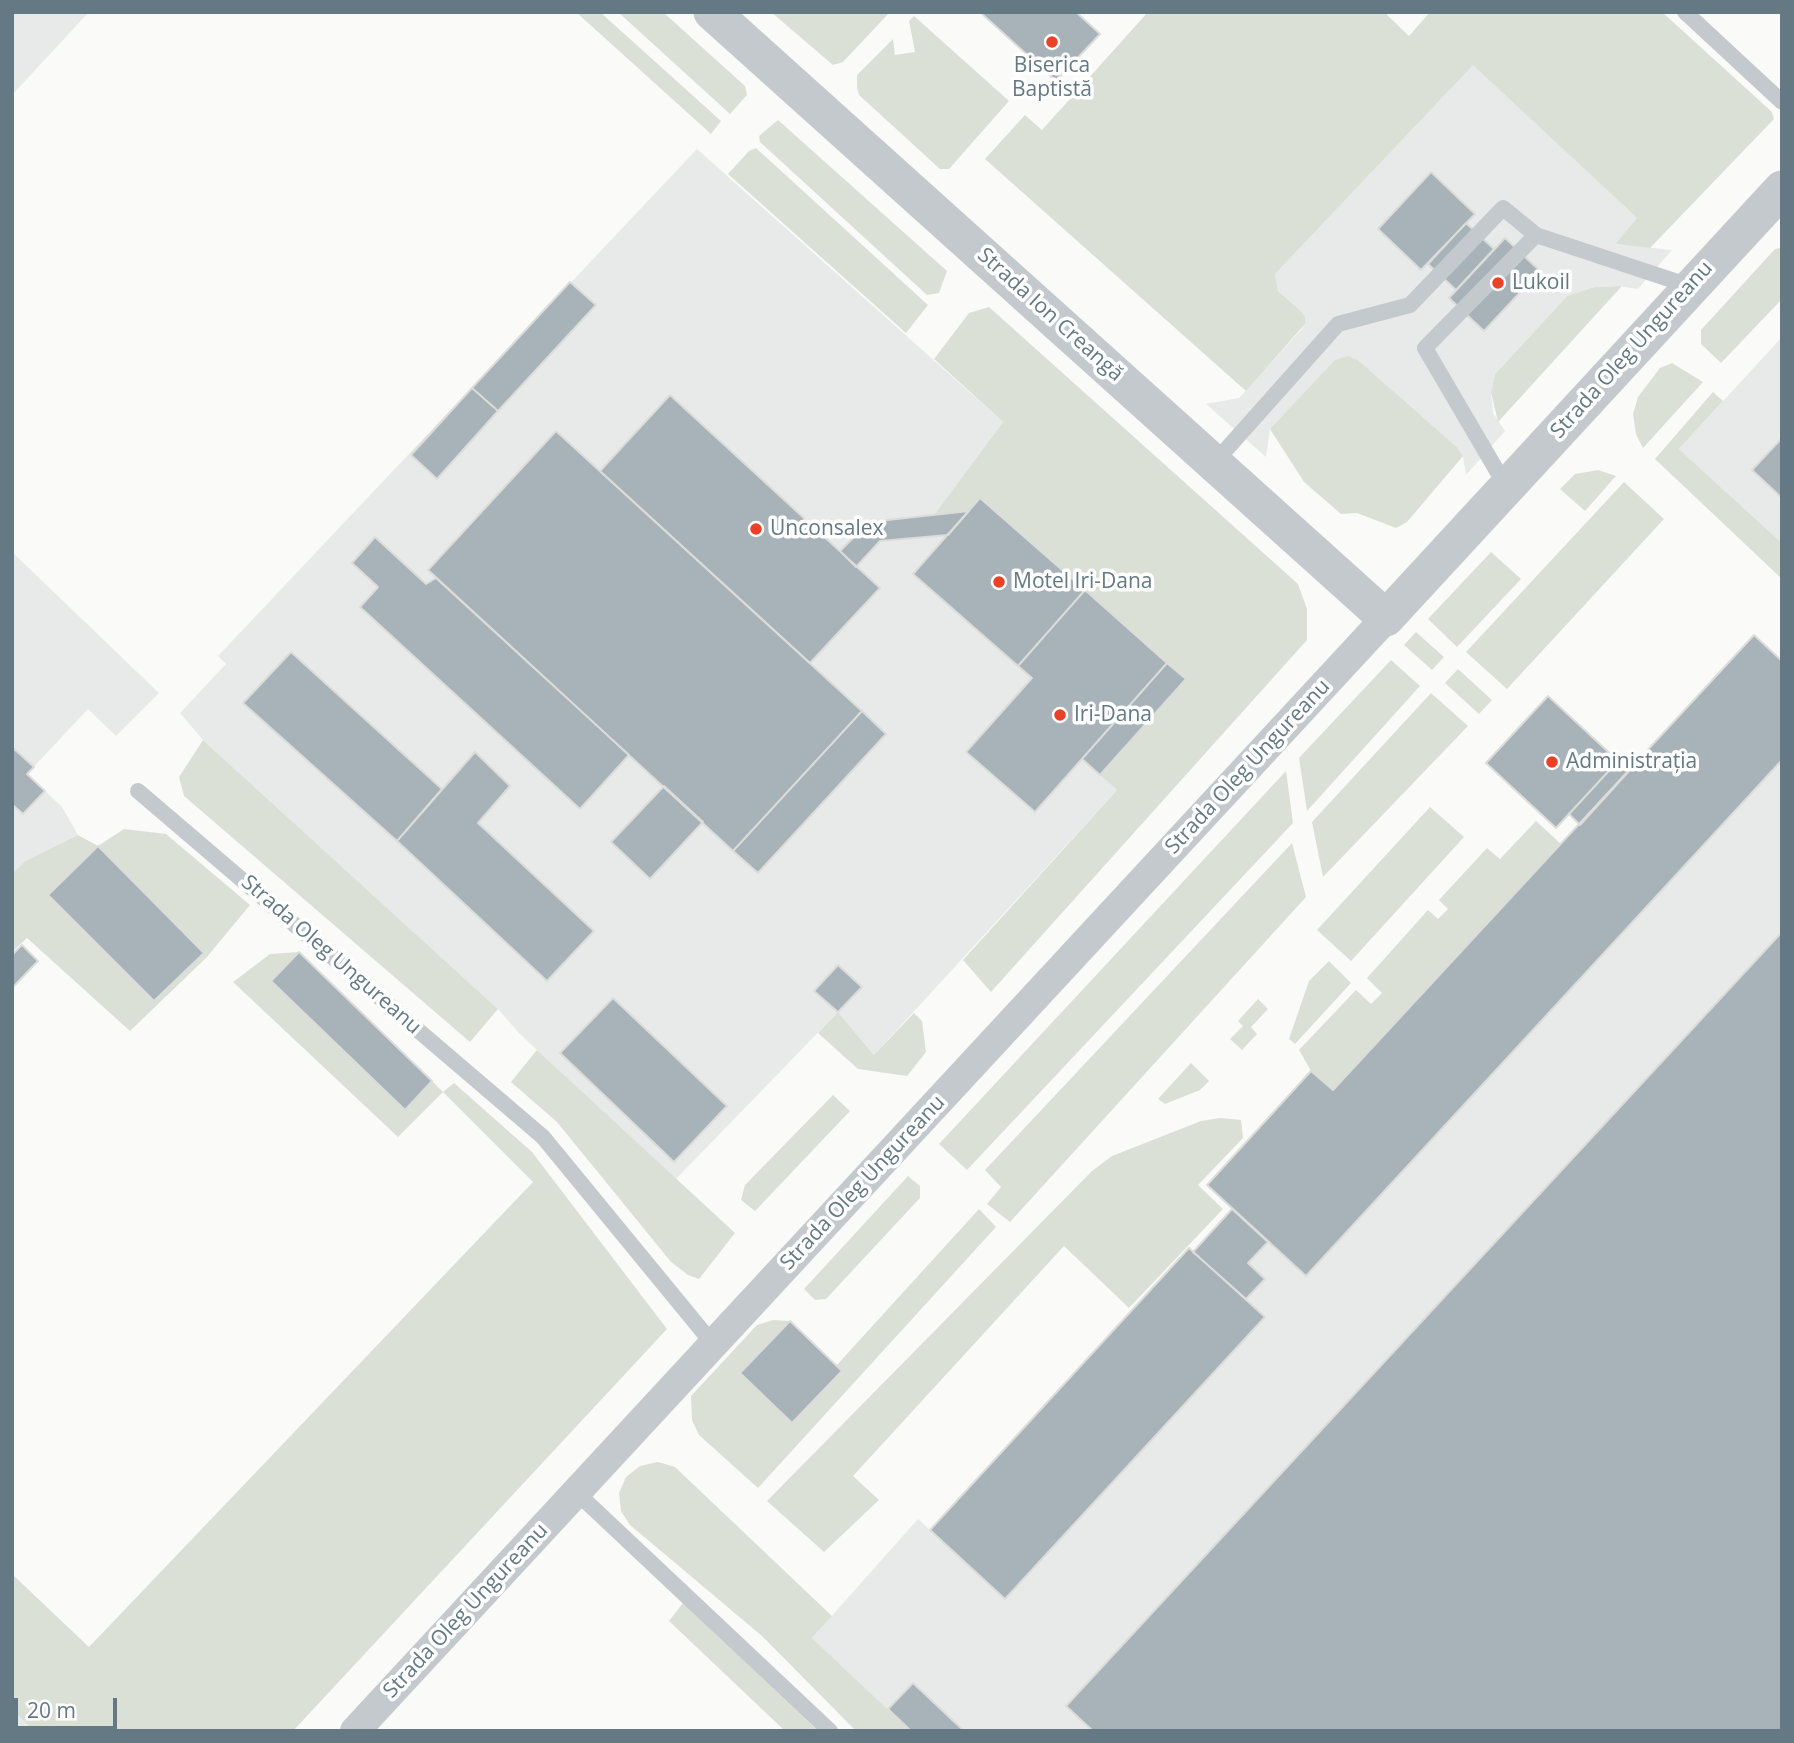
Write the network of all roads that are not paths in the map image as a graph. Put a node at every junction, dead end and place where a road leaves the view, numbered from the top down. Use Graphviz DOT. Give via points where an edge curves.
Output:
graph roads {
  1 [pos="712,12"];
  2 [pos="1685,12"];
  3 [pos="1782,102"];
  4 [pos="1782,188"];
  5 [pos="1536,235"];
  6 [pos="1690,286"];
  7 [pos="1215,462"];
  8 [pos="1507,488"];
  9 [pos="1386,618"];
  10 [pos="138,791"];
  11 [pos="713,1344"];
  12 [pos="576,1492"];
  13 [pos="355,1731"];
  14 [pos="830,1731"];
  1 -- 7 [label="street, Strada Ion Creangă"];
  2 -- 3 [label="lane"];
  4 -- 6 [label="street, Strada Oleg Ungureanu"];
  5 -- 6 [label="lane"];
  5 -- 7 [label="lane" via="1503,208 1410,305 1338,324"];
  5 -- 8 [label="lane" via="1425,348"];
  6 -- 8 [label="street, Strada Oleg Ungureanu"];
  7 -- 9 [label="street, Strada Ion Creangă"];
  8 -- 9 [label="street, Strada Oleg Ungureanu"];
  9 -- 11 [label="street, Strada Oleg Ungureanu"];
  10 -- 11 [label="lane, Strada Oleg Ungureanu" via="543,1137"];
  11 -- 12 [label="street, Strada Oleg Ungureanu"];
  12 -- 13 [label="street, Strada Oleg Ungureanu"];
  12 -- 14 [label="lane"];
}
